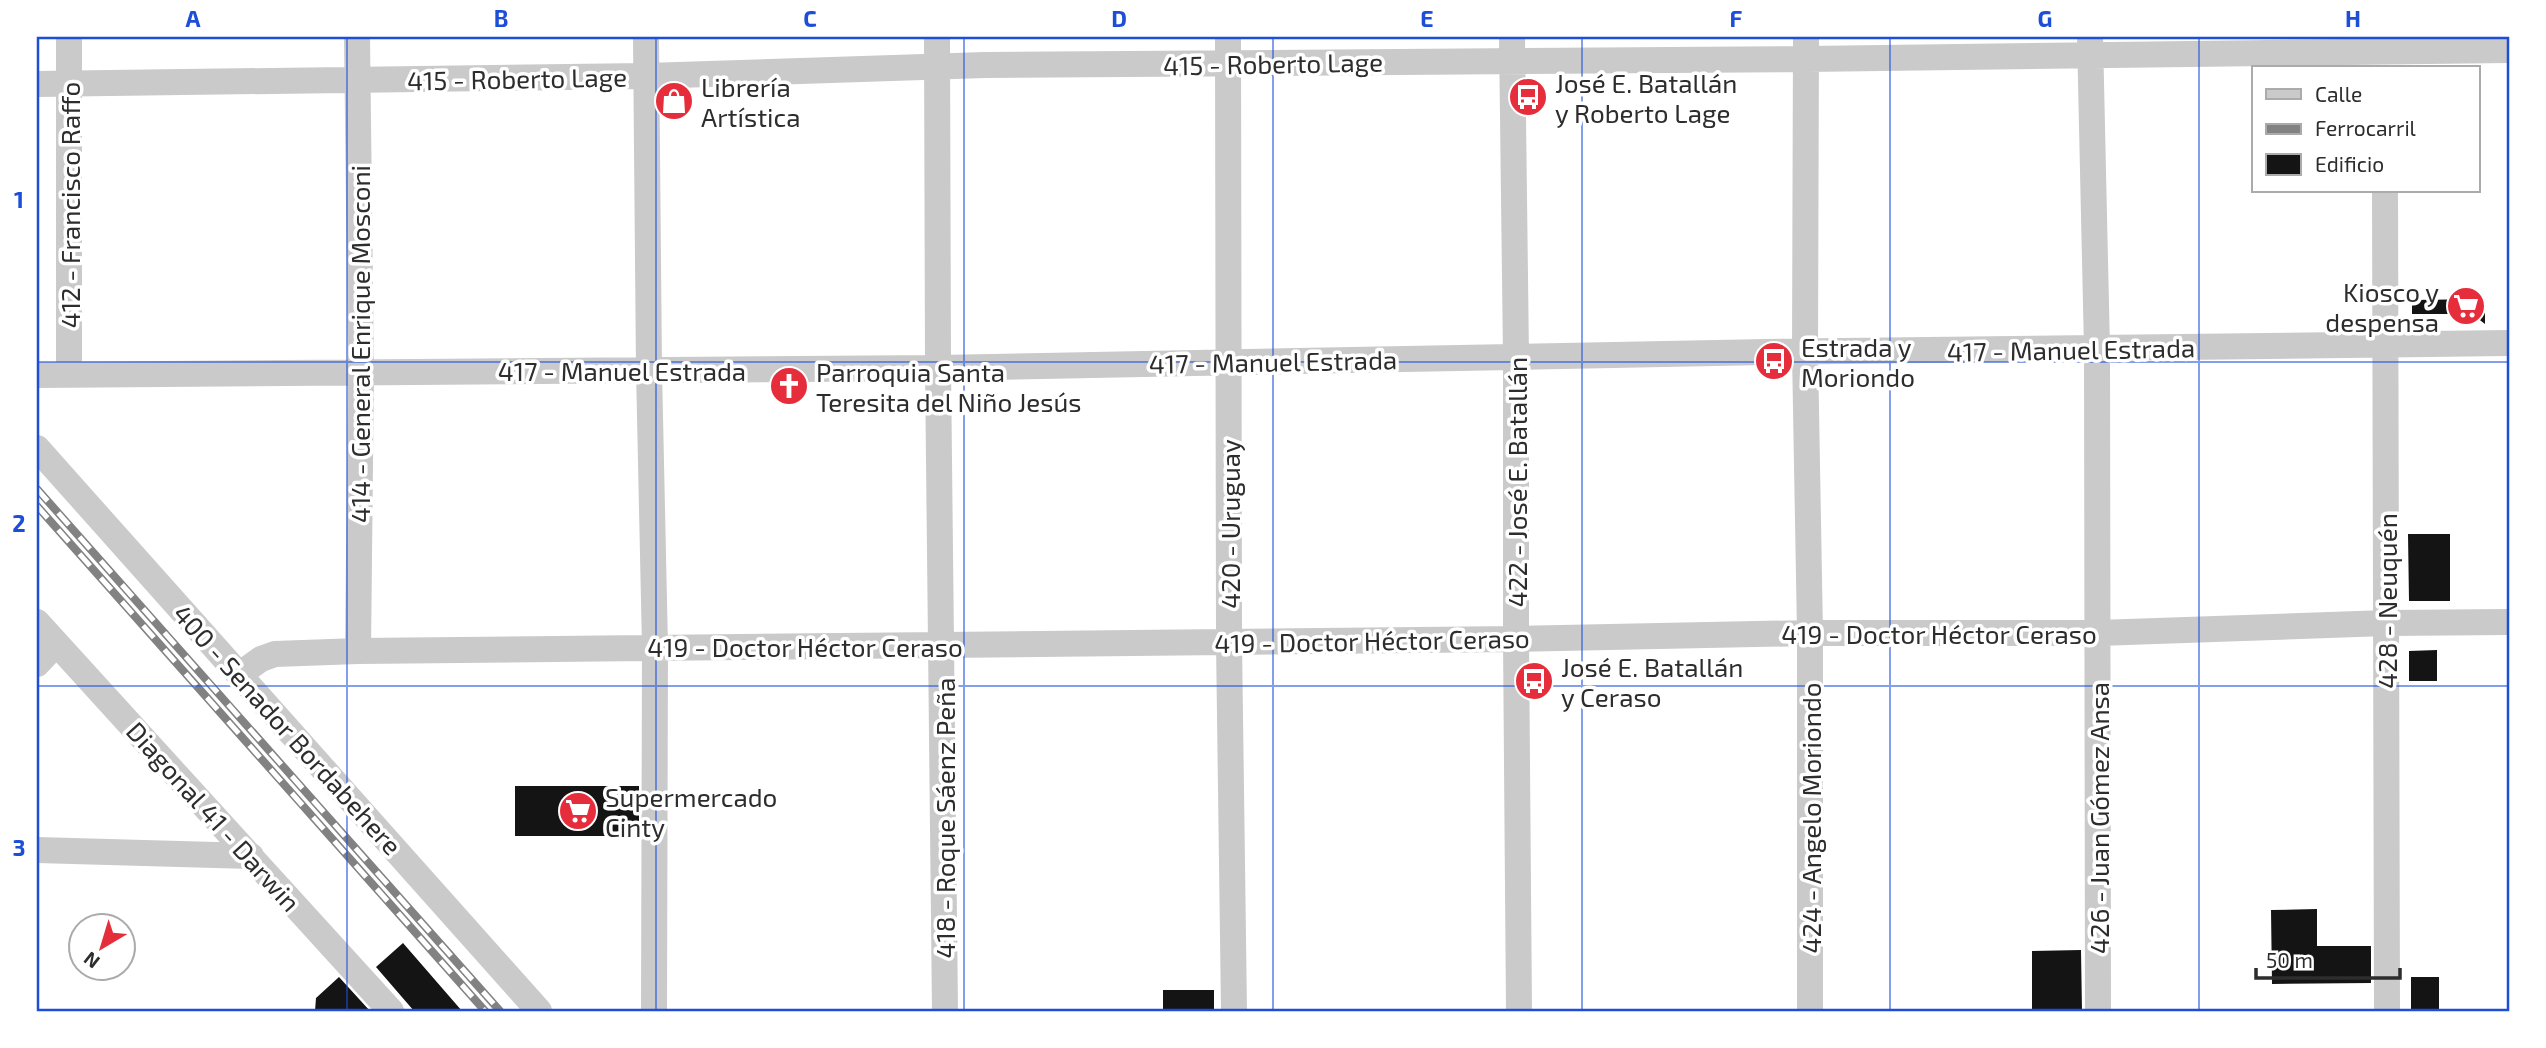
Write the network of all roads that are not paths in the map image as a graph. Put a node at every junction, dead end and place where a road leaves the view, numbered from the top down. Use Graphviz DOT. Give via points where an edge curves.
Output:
graph roads {
  1 [pos="69,37"];
  2 [pos="357,37"];
  3 [pos="646,37"];
  4 [pos="937,37"];
  5 [pos="1228,37"];
  6 [pos="2090,46"];
  7 [pos="1806,48"];
  8 [pos="1512,49"];
  9 [pos="2509,50"];
  10 [pos="2384,52"];
  11 [pos="1228,64"];
  12 [pos="937,67"];
  13 [pos="646,76"];
  14 [pos="358,80"];
  15 [pos="70,83"];
  16 [pos="37,84"];
  17 [pos="2385,192"];
  18 [pos="2509,343"];
  19 [pos="2387,345"];
  20 [pos="2097,349"];
  21 [pos="1805,353"];
  22 [pos="1517,358"];
  23 [pos="1228,361"];
  24 [pos="938,368"];
  25 [pos="649,370"];
  26 [pos="361,372"];
  27 [pos="69,374"];
  28 [pos="37,376"];
  29 [pos="37,448"];
  30 [pos="37,622"];
  31 [pos="2509,622"];
  32 [pos="2386,623"];
  33 [pos="1810,633"];
  34 [pos="2098,633"];
  35 [pos="1516,639"];
  36 [pos="1229,642"];
  37 [pos="942,646"];
  38 [pos="655,648"];
  39 [pos="358,651"];
  40 [pos="43,655"];
  41 [pos="240,674"];
  42 [pos="37,850"];
  43 [pos="251,856"];
  44 [pos="391,1011"];
  45 [pos="538,1011"];
  46 [pos="654,1011"];
  47 [pos="945,1011"];
  48 [pos="1234,1011"];
  49 [pos="1519,1011"];
  50 [pos="1810,1011"];
  51 [pos="2098,1011"];
  52 [pos="2387,1011"];
  1 -- 15 [label="street, 412 - Francisco Raffo"];
  2 -- 14 [label="street, 414 - General Enrique Mosconi"];
  3 -- 13 [label="street"];
  4 -- 12 [label="street, 418 - Roque Sáenz Peña"];
  5 -- 11 [label="street, 420 - Uruguay"];
  6 -- 7 [label="street, 415 - Roberto Lage"];
  6 -- 10 [label="street, 415 - Roberto Lage"];
  6 -- 20 [label="street, 426 - Juan Gómez Ansa"];
  7 -- 8 [label="street, 415 - Roberto Lage"];
  7 -- 21 [label="street, 424 - Angelo Moriondo"];
  8 -- 11 [label="street, 415 - Roberto Lage"];
  8 -- 22 [label="street, 422 - José E. Batallán"];
  9 -- 10 [label="street, 415 - Roberto Lage"];
  11 -- 12 [label="street, 415 - Roberto Lage"];
  11 -- 23 [label="street, 420 - Uruguay"];
  12 -- 13 [label="street, 415 - Roberto Lage"];
  12 -- 24 [label="street, 418 - Roque Sáenz Peña"];
  13 -- 14 [label="street, 415 - Roberto Lage"];
  13 -- 25 [label="street"];
  14 -- 15 [label="street, 415 - Roberto Lage"];
  14 -- 26 [label="street, 414 - General Enrique Mosconi"];
  15 -- 16 [label="street, 415 - Roberto Lage"];
  15 -- 27 [label="street, 412 - Francisco Raffo"];
  17 -- 19 [label="street, 428 - Neuquén"];
  18 -- 19 [label="street, 417 - Manuel Estrada"];
  19 -- 20 [label="street, 417 - Manuel Estrada"];
  19 -- 32 [label="street, 428 - Neuquén"];
  20 -- 21 [label="street, 417 - Manuel Estrada"];
  20 -- 34 [label="street, 426 - Juan Gómez Ansa"];
  21 -- 22 [label="street, 417 - Manuel Estrada"];
  21 -- 33 [label="street, 424 - Angelo Moriondo"];
  22 -- 23 [label="street, 417 - Manuel Estrada"];
  22 -- 35 [label="street, 422 - José E. Batallán"];
  23 -- 24 [label="street, 417 - Manuel Estrada"];
  23 -- 36 [label="street, 420 - Uruguay"];
  24 -- 25 [label="street, 417 - Manuel Estrada"];
  24 -- 37 [label="street, 418 - Roque Sáenz Peña"];
  25 -- 26 [label="street, 417 - Manuel Estrada"];
  25 -- 38 [label="street"];
  26 -- 27 [label="street, 417 - Manuel Estrada"];
  26 -- 39 [label="street, 414 - General Enrique Mosconi"];
  27 -- 28 [label="street, 417 - Manuel Estrada"];
  29 -- 41 [label="street, 400 - Senador Bordabehere"];
  30 -- 40 [label="street, Diagonal 41 - Darwin"];
  31 -- 32 [label="street, 419 - Doctor Héctor Ceraso"];
  32 -- 34 [label="street, 419 - Doctor Héctor Ceraso"];
  32 -- 52 [label="street, 428 - Neuquén"];
  33 -- 34 [label="street, 419 - Doctor Héctor Ceraso"];
  33 -- 35 [label="street, 419 - Doctor Héctor Ceraso"];
  33 -- 50 [label="street, 424 - Angelo Moriondo"];
  34 -- 51 [label="street, 426 - Juan Gómez Ansa"];
  35 -- 36 [label="street, 419 - Doctor Héctor Ceraso"];
  35 -- 49 [label="street, 422 - José E. Batallán"];
  36 -- 37 [label="street, 419 - Doctor Héctor Ceraso"];
  36 -- 48 [label="street, 420 - Uruguay"];
  37 -- 38 [label="street, 419 - Doctor Héctor Ceraso"];
  37 -- 47 [label="street, 418 - Roque Sáenz Peña"];
  38 -- 39 [label="street, 419 - Doctor Héctor Ceraso"];
  38 -- 46 [label="street"];
  39 -- 41 [label="street, 419 - Doctor Héctor Ceraso" via="275,654"];
  40 -- 43 [label="street, Diagonal 41 - Darwin"];
  41 -- 45 [label="street, 400 - Senador Bordabehere"];
  42 -- 43 [label="street"];
  43 -- 44 [label="street, Diagonal 41 - Darwin"];
}
